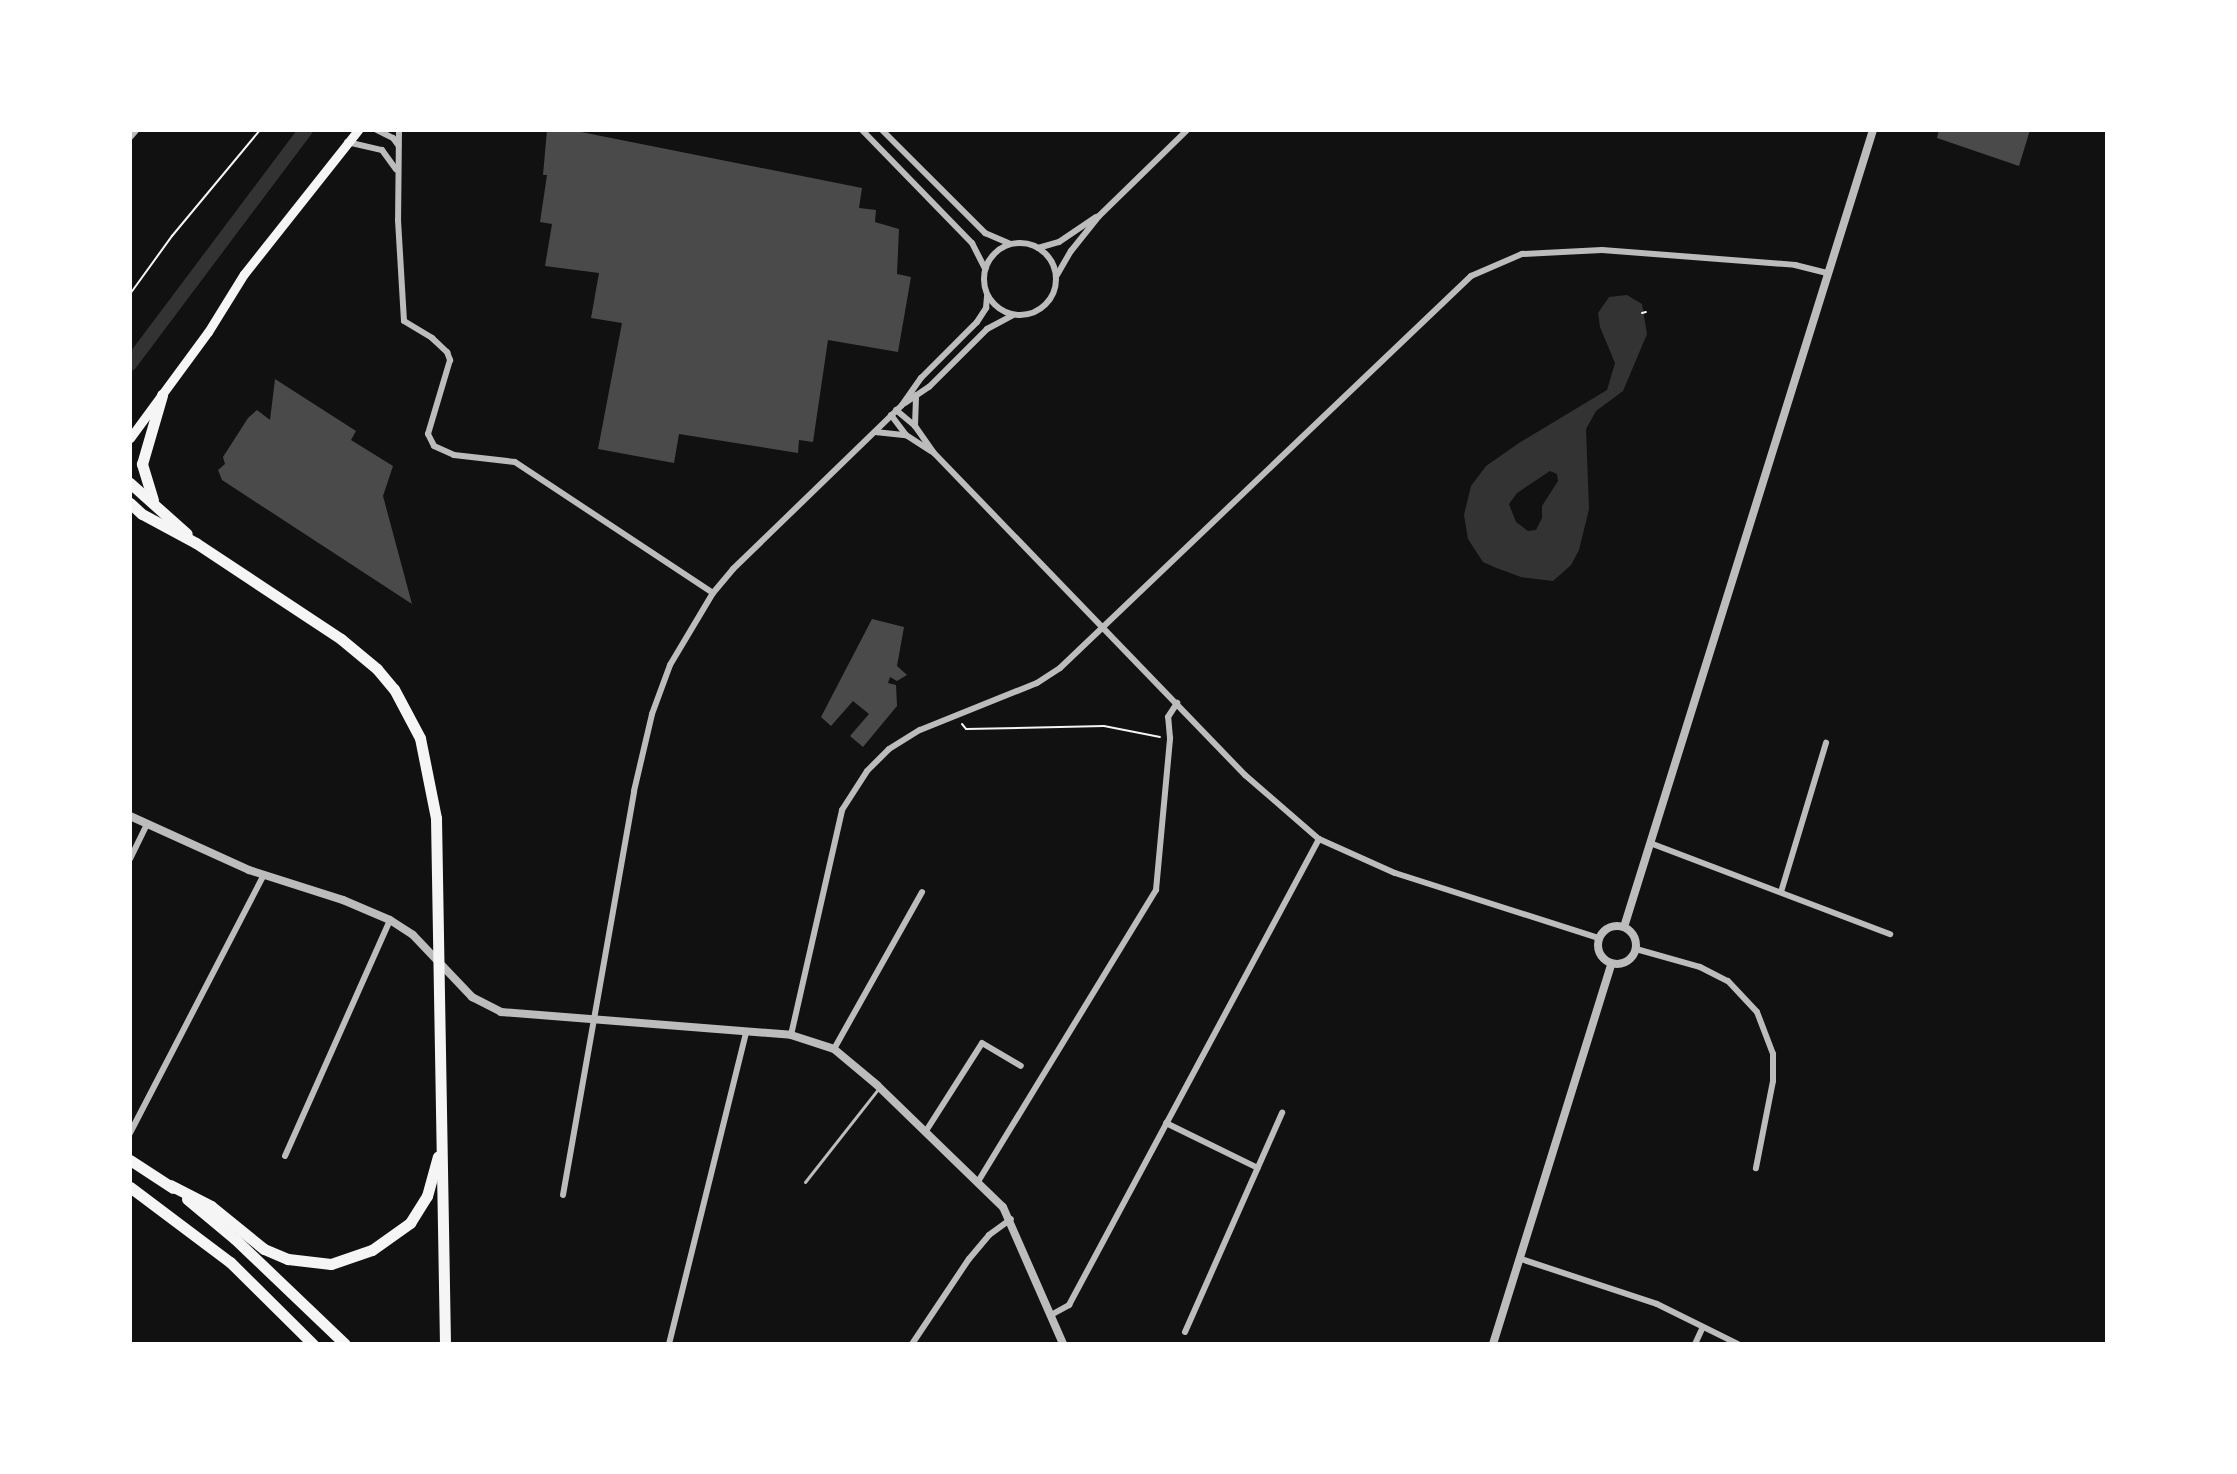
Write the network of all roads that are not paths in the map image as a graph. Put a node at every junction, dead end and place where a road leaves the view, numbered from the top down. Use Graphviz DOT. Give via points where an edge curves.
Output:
graph roads {
  1 [pos="135,130"];
  2 [pos="358,130"];
  3 [pos="377,130"];
  4 [pos="399,130"];
  5 [pos="862,130"];
  6 [pos="882,130"];
  7 [pos="1187,130"];
  8 [pos="1873,130"];
  9 [pos="130,136"];
  10 [pos="347,142"];
  11 [pos="398,145"];
  12 [pos="397,173"];
  13 [pos="1099,216"];
  14 [pos="1013,244"];
  15 [pos="1038,248"];
  16 [pos="985,269"];
  17 [pos="1828,273"];
  18 [pos="1056,277"];
  19 [pos="987,296"];
  20 [pos="1014,315"];
  21 [pos="162,395"];
  22 [pos="916,395"];
  23 [pos="896,410"];
  24 [pos="915,426"];
  25 [pos="875,432"];
  26 [pos="906,435"];
  27 [pos="130,438"];
  28 [pos="934,453"];
  29 [pos="130,483"];
  30 [pos="153,500"];
  31 [pos="130,503"];
  32 [pos="136,515"];
  33 [pos="196,543"];
  34 [pos="713,593"];
  35 [pos="1105,628"];
  36 [pos="1177,703"];
  37 [pos="1826,743"];
  38 [pos="130,816"];
  39 [pos="147,824"];
  40 [pos="1319,839"];
  41 [pos="1650,843"];
  42 [pos="130,859"];
  43 [pos="264,875"];
  44 [pos="922,892"];
  45 [pos="1781,892"];
  46 [pos="390,920"];
  47 [pos="1624,927"];
  48 [pos="1890,934"];
  49 [pos="1599,938"];
  50 [pos="1636,949"];
  51 [pos="1611,964"];
  52 [pos="594,1020"];
  53 [pos="746,1032"];
  54 [pos="791,1035"];
  55 [pos="834,1049"];
  56 [pos="1021,1066"];
  57 [pos="879,1087"];
  58 [pos="1282,1113"];
  59 [pos="1166,1123"];
  60 [pos="926,1131"];
  61 [pos="130,1133"];
  62 [pos="442,1140"];
  63 [pos="285,1156"];
  64 [pos="130,1160"];
  65 [pos="1258,1168"];
  66 [pos="1756,1168"];
  67 [pos="979,1180"];
  68 [pos="805,1182"];
  69 [pos="170,1185"];
  70 [pos="130,1187"];
  71 [pos="563,1195"];
  72 [pos="1011,1219"];
  73 [pos="1521,1259"];
  74 [pos="1051,1315"];
  75 [pos="1702,1329"];
  76 [pos="1185,1332"];
  77 [pos="313,1344"];
  78 [pos="345,1344"];
  79 [pos="445,1344"];
  80 [pos="669,1344"];
  81 [pos="912,1344"];
  82 [pos="1063,1344"];
  83 [pos="1493,1344"];
  84 [pos="1695,1344"];
  85 [pos="1738,1344"];
  1 -- 9 [label="street"];
  2 -- 10 [label="main road"];
  3 -- 11 [label="street"];
  4 -- 11 [label="street"];
  5 -- 16 [label="street" via="972,243"];
  6 -- 14 [label="street" via="985,233"];
  7 -- 13 [label="street"];
  8 -- 17 [label="street"];
  10 -- 12 [label="street" via="382,150"];
  10 -- 21 [label="main road" via="244,274"];
  11 -- 12 [label="street"];
  12 -- 34 [label="street" via="404,321 432,338 450,360 428,434 434,446 454,455 515,462"];
  13 -- 15 [label="street" via="1059,242"];
  13 -- 18 [label="street"];
  14 -- 15 [label="street"];
  14 -- 16 [label="street" via="996,253"];
  15 -- 18 [label="street" via="1049,257"];
  16 -- 19 [label="street"];
  17 -- 35 [label="street" via="1795,265 1602,250 1522,254 1493,264 1448,297"];
  17 -- 41 [label="street"];
  18 -- 20 [label="street" via="1043,308"];
  19 -- 20 [label="street"];
  19 -- 23 [label="street" via="977,322 929,368"];
  20 -- 22 [label="street" via="987,329"];
  21 -- 27 [label="main road"];
  21 -- 30 [label="highway" via="142,464"];
  22 -- 23 [label="street"];
  22 -- 24 [label="street"];
  23 -- 24 [label="street"];
  23 -- 25 [label="street"];
  23 -- 26 [label="street"];
  24 -- 28 [label="street"];
  25 -- 26 [label="street"];
  25 -- 34 [label="street" via="751,549"];
  26 -- 28 [label="street"];
  28 -- 35 [label="street"];
  29 -- 30 [label="highway"];
  30 -- 33 [label="highway"];
  31 -- 32 [label="highway"];
  32 -- 33 [label="highway"];
  33 -- 62 [label="highway" via="341,639 377,669 420,738 436,818"];
  34 -- 52 [label="street" via="670,665 652,714"];
  35 -- 36 [label="street"];
  35 -- 54 [label="street" via="1037,683 901,740 853,788 842,810"];
  36 -- 40 [label="street" via="1245,775"];
  36 -- 67 [label="street" via="1168,717 1156,890"];
  37 -- 45 [label="street"];
  38 -- 39 [label="street"];
  39 -- 42 [label="street"];
  39 -- 43 [label="street"];
  40 -- 49 [label="street" via="1395,873"];
  40 -- 59 [label="street"];
  41 -- 45 [label="street"];
  41 -- 47 [label="street"];
  43 -- 46 [label="street"];
  43 -- 61 [label="street"];
  44 -- 55 [label="street"];
  45 -- 48 [label="street"];
  46 -- 52 [label="street" via="413,935 485,1006"];
  46 -- 63 [label="street"];
  47 -- 49 [label="street" via="1610,927"];
  47 -- 50 [label="street" via="1635,936"];
  49 -- 51 [label="street" via="1599,952"];
  50 -- 51 [label="street" via="1628,962"];
  50 -- 66 [label="street" via="1700,967 1728,981 1757,1012 1773,1054 1773,1081"];
  51 -- 73 [label="street"];
  52 -- 53 [label="street"];
  52 -- 71 [label="street"];
  53 -- 54 [label="street"];
  53 -- 80 [label="street"];
  54 -- 55 [label="street"];
  55 -- 57 [label="street"];
  56 -- 60 [label="street" via="982,1043"];
  57 -- 60 [label="street"];
  57 -- 68 [label="lane"];
  58 -- 65 [label="street"];
  59 -- 65 [label="street"];
  59 -- 74 [label="street" via="1069,1305"];
  60 -- 67 [label="street"];
  62 -- 69 [label="highway" via="427,1196 410,1223 372,1250 331,1264 288,1259 264,1249 211,1206"];
  62 -- 79 [label="highway"];
  64 -- 69 [label="highway"];
  65 -- 76 [label="street"];
  67 -- 72 [label="street"];
  69 -- 78 [label="highway"];
  70 -- 77 [label="highway" via="230,1262"];
  72 -- 74 [label="street"];
  72 -- 81 [label="street" via="969,1259"];
  73 -- 75 [label="street" via="1657,1304"];
  73 -- 83 [label="street"];
  74 -- 82 [label="street"];
  75 -- 84 [label="street"];
  75 -- 85 [label="street"];
}
